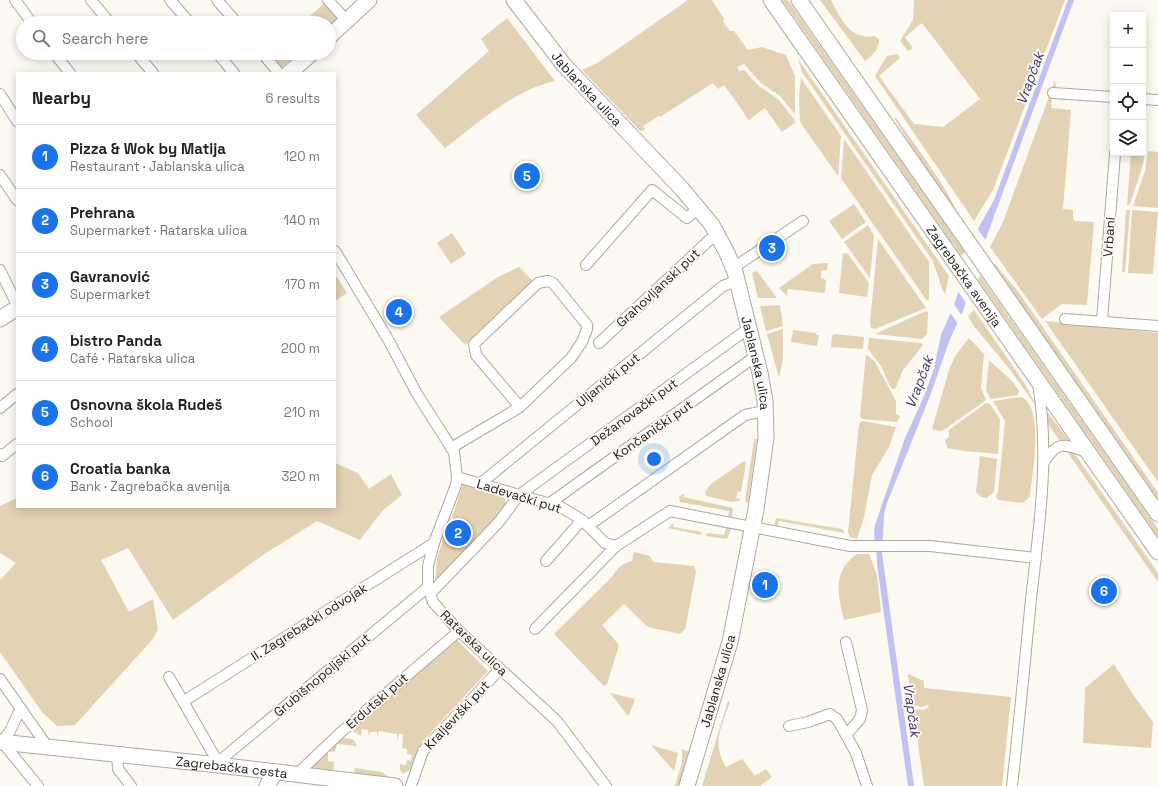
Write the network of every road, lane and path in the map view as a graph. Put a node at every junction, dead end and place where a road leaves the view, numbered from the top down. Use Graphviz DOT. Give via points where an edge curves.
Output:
graph roads {
  1 [pos="15,0"];
  2 [pos="91,0"];
  3 [pos="170,0"];
  4 [pos="217,0"];
  5 [pos="328,0"];
  6 [pos="369,0"];
  7 [pos="514,0"];
  8 [pos="771,0"];
  9 [pos="799,0"];
  10 [pos="809,0"];
  11 [pos="27,16"];
  12 [pos="104,16"];
  13 [pos="184,16"];
  14 [pos="231,16"];
  15 [pos="810,17"];
  16 [pos="347,21"];
  17 [pos="336,31"];
  18 [pos="60,60"];
  19 [pos="142,60"];
  20 [pos="223,60"];
  21 [pos="268,60"];
  22 [pos="304,60"];
  23 [pos="69,72"];
  24 [pos="152,72"];
  25 [pos="233,72"];
  26 [pos="278,72"];
  27 [pos="291,72"];
  28 [pos="1053,93"];
  29 [pos="0,94"];
  30 [pos="1110,97"];
  31 [pos="1146,99"];
  32 [pos="1158,100"];
  33 [pos="16,119"];
  34 [pos="1115,156"];
  35 [pos="0,175"];
  36 [pos="16,199"];
  37 [pos="699,208"];
  38 [pos="803,220"];
  39 [pos="717,233"];
  40 [pos="336,253"];
  41 [pos="586,264"];
  42 [pos="0,270"];
  43 [pos="735,274"];
  44 [pos="16,304"];
  45 [pos="16,307"];
  46 [pos="0,319"];
  47 [pos="1065,319"];
  48 [pos="1102,321"];
  49 [pos="1158,326"];
  50 [pos="749,328"];
  51 [pos="599,343"];
  52 [pos="756,356"];
  53 [pos="1037,380"];
  54 [pos="16,395"];
  55 [pos="520,407"];
  56 [pos="0,408"];
  57 [pos="765,411"];
  58 [pos="16,445"];
  59 [pos="451,448"];
  60 [pos="1088,452"];
  61 [pos="1,455"];
  62 [pos="1044,462"];
  63 [pos="457,477"];
  64 [pos="481,483"];
  65 [pos="518,495"];
  66 [pos="550,503"];
  67 [pos="1158,514"];
  68 [pos="585,523"];
  69 [pos="752,528"];
  70 [pos="434,544"];
  71 [pos="616,546"];
  72 [pos="1158,552"];
  73 [pos="1036,558"];
  74 [pos="546,561"];
  75 [pos="429,591"];
  76 [pos="535,629"];
  77 [pos="459,631"];
  78 [pos="846,642"];
  79 [pos="500,669"];
  80 [pos="169,677"];
  81 [pos="0,679"];
  82 [pos="184,701"];
  83 [pos="20,710"];
  84 [pos="789,726"];
  85 [pos="846,735"];
  86 [pos="1,742"];
  87 [pos="47,746"];
  88 [pos="117,754"];
  89 [pos="218,765"];
  90 [pos="275,772"];
  91 [pos="297,774"];
  92 [pos="38,786"];
  93 [pos="130,786"];
  94 [pos="267,786"];
  95 [pos="395,786"];
  96 [pos="411,786"];
  97 [pos="605,786"];
  98 [pos="687,786"];
  99 [pos="867,786"];
  100 [pos="1012,786"];
  1 -- 11 [label="street"];
  2 -- 12 [label="street"];
  3 -- 13 [label="street"];
  4 -- 14 [label="street"];
  5 -- 16 [label="street"];
  6 -- 16 [label="street"];
  7 -- 37 [label="street, Jablanska ulica" via="575,77"];
  8 -- 53 [label="street, Zagrebačka avenija"];
  9 -- 15 [label="street, Zagrebačka avenija"];
  10 -- 15 [label="street"];
  15 -- 67 [label="street, Zagrebačka avenija"];
  16 -- 17 [label="street"];
  18 -- 23 [label="street"];
  19 -- 24 [label="street"];
  20 -- 25 [label="street"];
  21 -- 26 [label="street"];
  22 -- 27 [label="street"];
  28 -- 30 [label="street"];
  29 -- 33 [label="street"];
  31 -- 32 [label="street"];
  34 -- 48 [label="street, Vrbani"];
  35 -- 36 [label="street"];
  37 -- 39 [label="street, Jablanska ulica"];
  37 -- 41 [label="street" via="687,218 652,190"];
  38 -- 43 [label="street, Uljanički put"];
  39 -- 43 [label="street, Jablanska ulica"];
  39 -- 51 [label="street, Grahovljanski put"];
  40 -- 59 [label="street"];
  42 -- 44 [label="street"];
  43 -- 50 [label="street, Jablanska ulica"];
  43 -- 64 [label="street, Uljanički put"];
  45 -- 46 [label="street"];
  47 -- 48 [label="street"];
  48 -- 49 [label="street"];
  50 -- 52 [label="street, Jablanska ulica"];
  50 -- 65 [label="street, Dežanovački put"];
  52 -- 57 [label="street, Jablanska ulica" via="764,389"];
  52 -- 66 [label="street, Končanički put"];
  53 -- 60 [label="street, Zagrebačka avenija"];
  53 -- 62 [label="street" via="1043,418"];
  54 -- 56 [label="street"];
  55 -- 55 [label="street" via="571,358 588,329 553,282 538,283 474,344 476,355"];
  55 -- 59 [label="street"];
  57 -- 68 [label="street" via="745,415"];
  57 -- 69 [label="street, Jablanska ulica" via="766,438"];
  58 -- 61 [label="street"];
  59 -- 63 [label="street" via="454,452"];
  60 -- 62 [label="street" via="1059,446"];
  60 -- 72 [label="street, Zagrebačka avenija"];
  62 -- 73 [label="street"];
  63 -- 64 [label="street, Ladevački put"];
  63 -- 70 [label="street"];
  64 -- 65 [label="street, Ladevački put"];
  65 -- 66 [label="street, Ladevački put"];
  65 -- 75 [label="street, Grubišnopoljski put" via="499,522"];
  66 -- 68 [label="street, Ladevački put"];
  68 -- 71 [label="street, Ladevački put" via="605,543"];
  68 -- 74 [label="street"];
  69 -- 71 [label="street" via="670,511"];
  69 -- 73 [label="street" via="842,545 930,546"];
  69 -- 98 [label="street, Jablanska ulica" via="730,642"];
  70 -- 75 [label="street" via="428,566"];
  70 -- 82 [label="street, II. Zagrebački odvojak"];
  71 -- 76 [label="street"];
  73 -- 100 [label="street"];
  75 -- 77 [label="street, Ratarska ulica" via="439,610"];
  75 -- 89 [label="street, Grubišnopoljski put" via="223,758"];
  77 -- 79 [label="street, Ratarska ulica"];
  77 -- 91 [label="street, Erdutski put" via="340,733"];
  78 -- 85 [label="street" via="862,710 860,719"];
  79 -- 96 [label="street, Kraljevrški put" via="423,751"];
  79 -- 97 [label="street, Ratarska ulica" via="557,721"];
  80 -- 82 [label="street"];
  81 -- 83 [label="street"];
  82 -- 89 [label="street"];
  83 -- 86 [label="street" via="10,731"];
  83 -- 87 [label="street"];
  84 -- 85 [label="street" via="830,714 837,719"];
  85 -- 99 [label="street" via="856,753"];
  86 -- 87 [label="street, Zagrebačka cesta"];
  86 -- 92 [label="street"];
  87 -- 88 [label="street, Zagrebačka cesta"];
  88 -- 89 [label="street, Zagrebačka cesta"];
  88 -- 93 [label="street" via="118,768"];
  89 -- 90 [label="street, Zagrebačka cesta"];
  90 -- 91 [label="street, Zagrebačka cesta"];
  90 -- 94 [label="street"];
  91 -- 95 [label="street, Zagrebačka cesta"];
}
